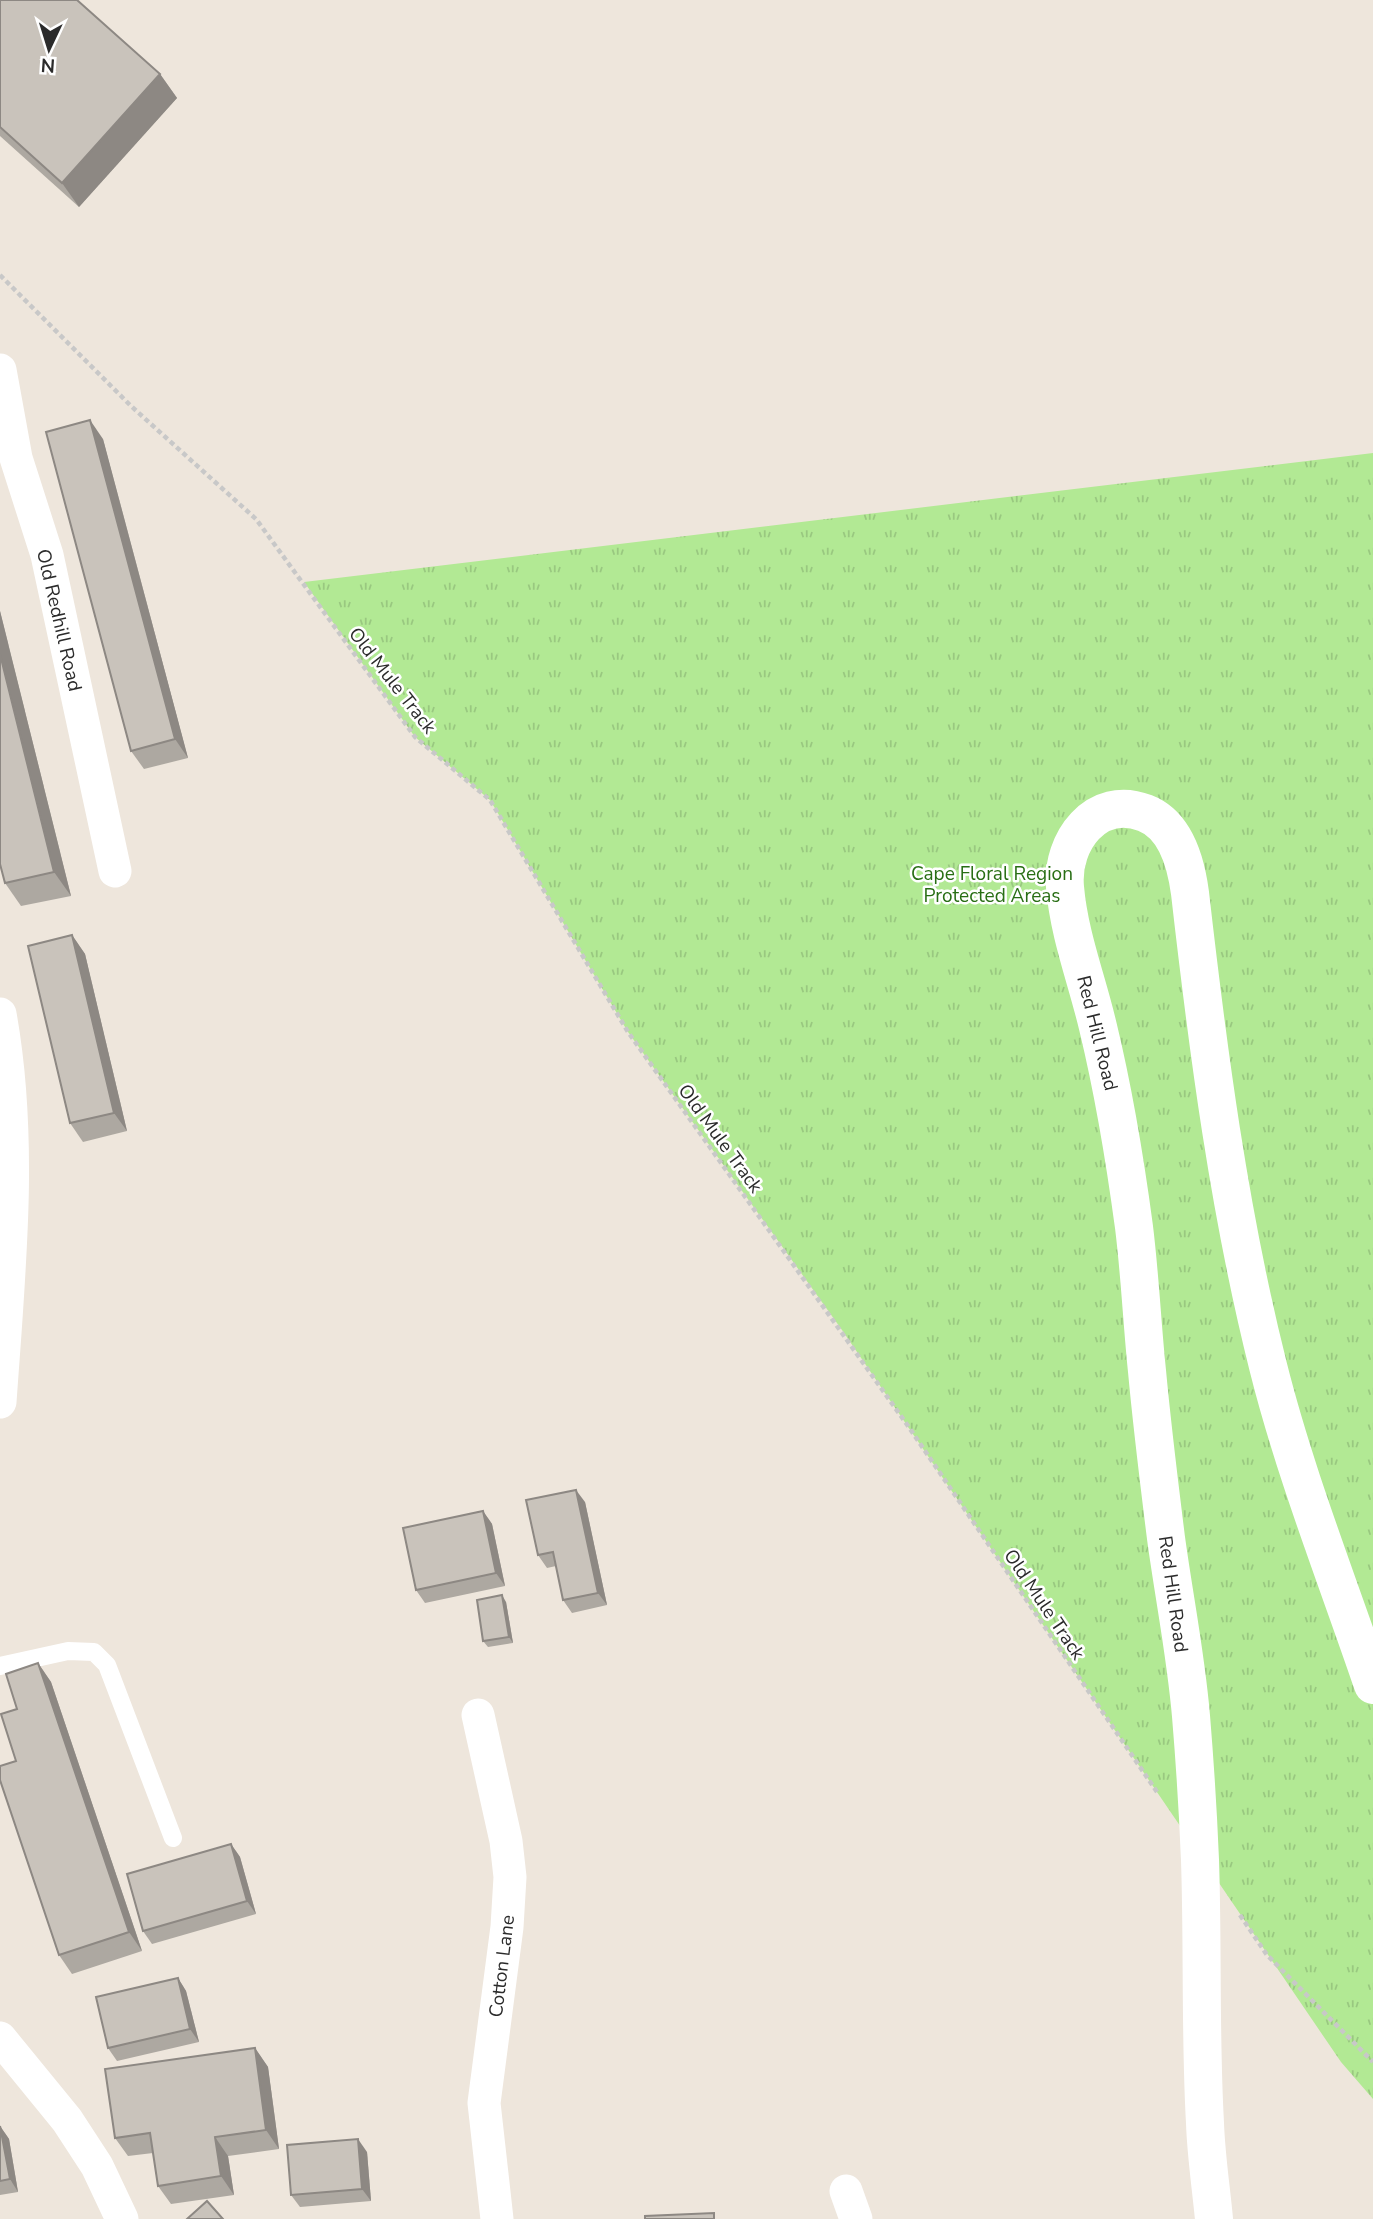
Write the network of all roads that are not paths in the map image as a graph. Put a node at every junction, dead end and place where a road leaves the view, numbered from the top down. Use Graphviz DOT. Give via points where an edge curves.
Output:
graph roads {
  1 [pos="0,370"];
  2 [pos="115,871"];
  3 [pos="0,1014"];
  4 [pos="0,1402"];
  5 [pos="0,1666"];
  6 [pos="1373,1685"];
  7 [pos="478,1716"];
  8 [pos="173,1838"];
  9 [pos="0,2038"];
  10 [pos="122,2219"];
  11 [pos="497,2219"];
  12 [pos="1214,2219"];
  1 -- 2 [label="street, Old Redhill Road" via="16,458 47,555"];
  3 -- 4 [label="street" via="11,1100 12,1187"];
  5 -- 8 [label="lane" via="68,1651 94,1652 107,1665"];
  6 -- 12 [label="street, Red Hill Road" via="1269,1369 1226,1158 1183,856 1173,837 1145,813 1104,813 1076,834 1063,878 1116,1109 1134,1230 1166,1540 1191,1708 1200,1856 1205,2124"];
  7 -- 11 [label="street, Cotton Lane" via="510,1877 508,1927 484,2103"];
  9 -- 10 [label="street" via="67,2120 97,2166"];
}
